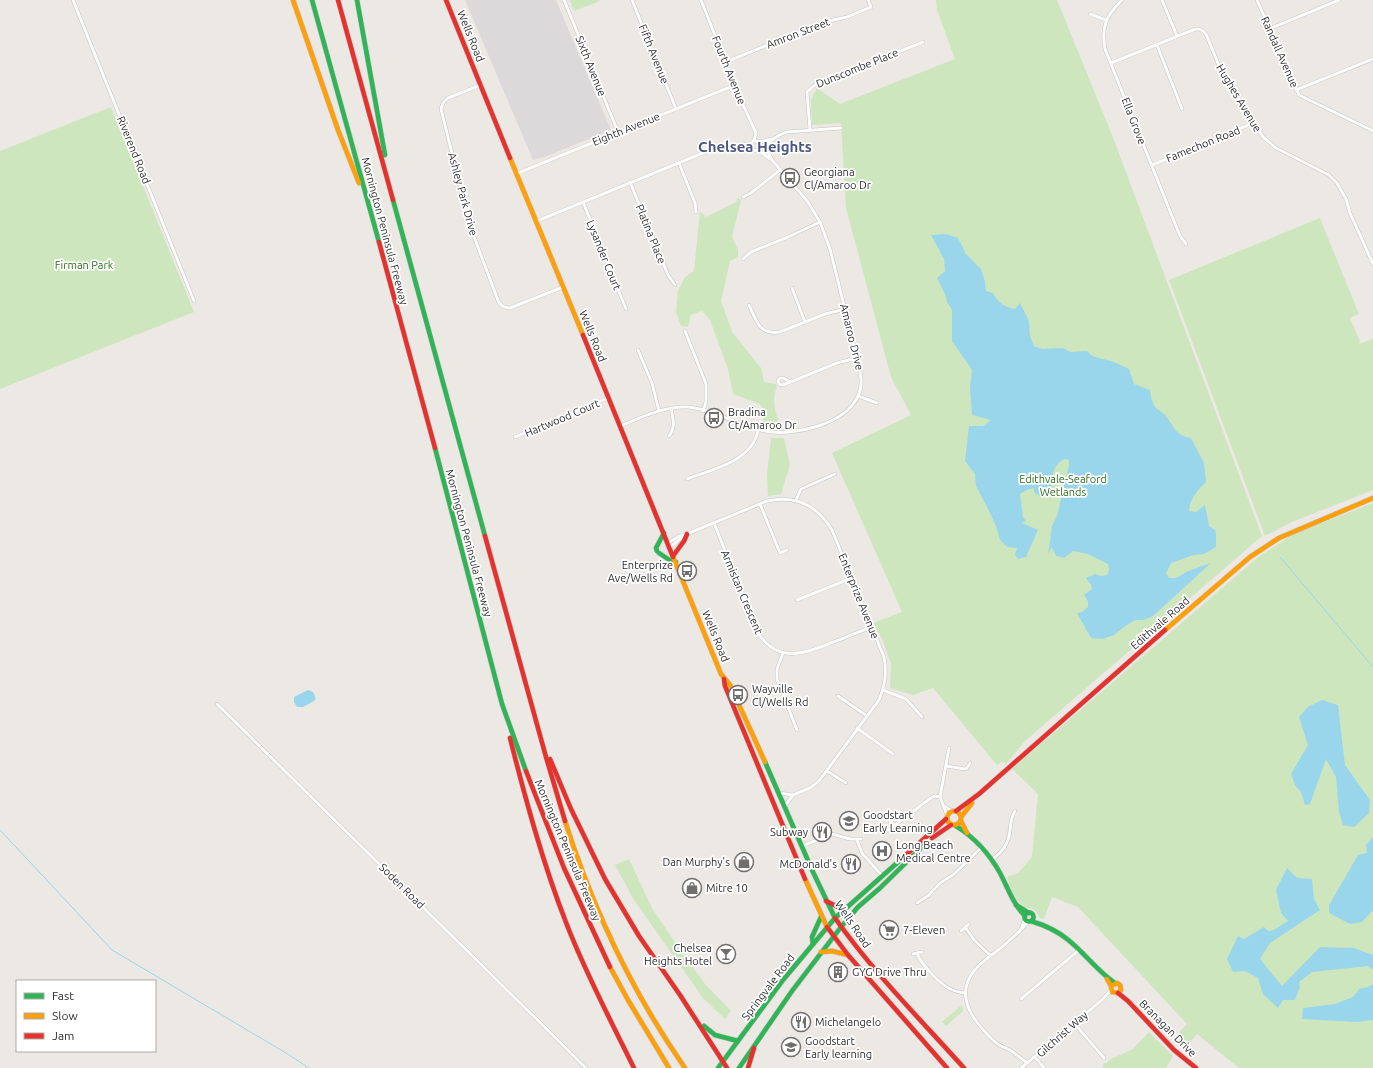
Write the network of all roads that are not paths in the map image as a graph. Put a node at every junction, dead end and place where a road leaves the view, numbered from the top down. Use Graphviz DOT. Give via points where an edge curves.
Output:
graph roads {
  1 [pos="73,0"];
  2 [pos="293,0"];
  3 [pos="312,0"];
  4 [pos="338,0"];
  5 [pos="357,0"];
  6 [pos="446,0"];
  7 [pos="564,0"];
  8 [pos="632,0"];
  9 [pos="701,0"];
  10 [pos="868,0"];
  11 [pos="1122,0"];
  12 [pos="1162,0"];
  13 [pos="1257,0"];
  14 [pos="1339,0"];
  15 [pos="1090,14"];
  16 [pos="1106,20"];
  17 [pos="1269,28"];
  18 [pos="1177,36"];
  19 [pos="923,42"];
  20 [pos="1157,45"];
  21 [pos="1373,59"];
  22 [pos="726,62"];
  23 [pos="1111,63"];
  24 [pos="735,84"];
  25 [pos="482,85"];
  26 [pos="1296,90"];
  27 [pos="676,109"];
  28 [pos="1182,109"];
  29 [pos="1254,123"];
  30 [pos="841,128"];
  31 [pos="810,130"];
  32 [pos="1373,131"];
  33 [pos="618,132"];
  34 [pos="774,138"];
  35 [pos="754,141"];
  36 [pos="768,143"];
  37 [pos="751,144"];
  38 [pos="734,145"];
  39 [pos="760,145"];
  40 [pos="752,149"];
  41 [pos="758,150"];
  42 [pos="767,151"];
  43 [pos="772,160"];
  44 [pos="679,163"];
  45 [pos="1152,165"];
  46 [pos="780,170"];
  47 [pos="518,173"];
  48 [pos="630,182"];
  49 [pos="392,196"];
  50 [pos="743,197"];
  51 [pos="583,202"];
  52 [pos="370,208"];
  53 [pos="696,212"];
  54 [pos="537,221"];
  55 [pos="820,222"];
  56 [pos="1186,244"];
  57 [pos="744,259"];
  58 [pos="1373,264"];
  59 [pos="675,285"];
  60 [pos="564,287"];
  61 [pos="792,288"];
  62 [pos="194,301"];
  63 [pos="749,305"];
  64 [pos="626,309"];
  65 [pos="845,310"];
  66 [pos="805,322"];
  67 [pos="685,331"];
  68 [pos="638,350"];
  69 [pos="857,358"];
  70 [pos="791,382"];
  71 [pos="858,396"];
  72 [pos="608,398"];
  73 [pos="877,404"];
  74 [pos="671,408"];
  75 [pos="659,411"];
  76 [pos="703,411"];
  77 [pos="620,426"];
  78 [pos="758,430"];
  79 [pos="669,436"];
  80 [pos="515,438"];
  81 [pos="835,474"];
  82 [pos="687,479"];
  83 [pos="1373,498"];
  84 [pos="796,500"];
  85 [pos="760,504"];
  86 [pos="714,523"];
  87 [pos="664,533"];
  88 [pos="684,535"];
  89 [pos="669,545"];
  90 [pos="787,550"];
  91 [pos="673,556"];
  92 [pos="676,562"];
  93 [pos="852,578"];
  94 [pos="797,600"];
  95 [pos="872,627"];
  96 [pos="782,653"];
  97 [pos="724,679"];
  98 [pos="883,690"];
  99 [pos="838,696"];
  100 [pos="529,697"];
  101 [pos="217,704"];
  102 [pos="502,704"];
  103 [pos="867,716"];
  104 [pos="922,717"];
  105 [pos="857,728"];
  106 [pos="797,730"];
  107 [pos="949,748"];
  108 [pos="893,754"];
  109 [pos="970,763"];
  110 [pos="946,766"];
  111 [pos="827,771"];
  112 [pos="846,783"];
  113 [pos="779,792"];
  114 [pos="979,794"];
  115 [pos="793,795"];
  116 [pos="940,797"];
  117 [pos="785,806"];
  118 [pos="944,806"];
  119 [pos="954,811"];
  120 [pos="1015,811"];
  121 [pos="881,815"];
  122 [pos="946,817"];
  123 [pos="961,819"];
  124 [pos="894,826"];
  125 [pos="953,826"];
  126 [pos="888,830"];
  127 [pos="968,834"];
  128 [pos="861,839"];
  129 [pos="857,840"];
  130 [pos="802,846"];
  131 [pos="981,848"];
  132 [pos="992,860"];
  133 [pos="882,876"];
  134 [pos="887,882"];
  135 [pos="826,901"];
  136 [pos="917,904"];
  137 [pos="1016,905"];
  138 [pos="845,908"];
  139 [pos="1029,912"];
  140 [pos="821,916"];
  141 [pos="835,918"];
  142 [pos="1029,919"];
  143 [pos="969,924"];
  144 [pos="827,927"];
  145 [pos="841,927"];
  146 [pos="965,927"];
  147 [pos="962,931"];
  148 [pos="833,936"];
  149 [pos="813,944"];
  150 [pos="1080,950"];
  151 [pos="821,952"];
  152 [pos="922,952"];
  153 [pos="917,953"];
  154 [pos="913,954"];
  155 [pos="848,955"];
  156 [pos="991,956"];
  157 [pos="1115,989"];
  158 [pos="966,993"];
  159 [pos="680,994"];
  160 [pos="1021,999"];
  161 [pos="1074,1022"];
  162 [pos="738,1041"];
  163 [pos="756,1043"];
  164 [pos="1035,1057"];
  165 [pos="1104,1058"];
  166 [pos="723,1061"];
  167 [pos="1027,1063"];
  168 [pos="586,1068"];
  169 [pos="634,1068"];
  170 [pos="669,1068"];
  171 [pos="684,1068"];
  172 [pos="718,1068"];
  173 [pos="727,1068"];
  174 [pos="739,1068"];
  175 [pos="748,1068"];
  176 [pos="947,1068"];
  177 [pos="964,1068"];
  178 [pos="1021,1068"];
  179 [pos="1044,1068"];
  180 [pos="1196,1068"];
  1 -- 62 [label="street, Riverend Road"];
  2 -- 52 [label="main road" via="338,130"];
  3 -- 52 [label="main road, Mornington Peninsula Freeway"];
  4 -- 49 [label="main road, Mornington Peninsula Freeway"];
  5 -- 49 [label="main road"];
  6 -- 25 [label="main road, Wells Road"];
  7 -- 33 [label="street, Sixth Avenue"];
  8 -- 27 [label="street, Fifth Avenue"];
  9 -- 22 [label="street, Fourth Avenue"];
  10 -- 22 [label="street, Amron Street" via="871,7 848,17 824,22"];
  11 -- 16 [label="street, Ella Grove"];
  12 -- 18 [label="street"];
  13 -- 17 [label="street, Randall Avenue"];
  14 -- 17 [label="street"];
  15 -- 16 [label="street"];
  16 -- 23 [label="street, Ella Grove" via="1103,38"];
  17 -- 26 [label="street, Randall Avenue"];
  18 -- 20 [label="street, Hughes Avenue"];
  18 -- 29 [label="street, Hughes Avenue" via="1198,29 1206,34 1222,73"];
  19 -- 31 [label="street, Dunscombe Place" via="810,88 807,92"];
  20 -- 23 [label="street, Hughes Avenue"];
  20 -- 28 [label="street"];
  21 -- 26 [label="street"];
  22 -- 24 [label="street, Fourth Avenue"];
  23 -- 45 [label="street, Ella Grove"];
  24 -- 27 [label="street, Eighth Avenue"];
  24 -- 35 [label="street, Fourth Avenue" via="756,133"];
  25 -- 47 [label="main road, Wells Road"];
  25 -- 60 [label="street, Ashley Park Drive" via="448,98 441,109 470,226 499,303 510,308"];
  26 -- 32 [label="street, Randall Avenue" via="1302,98"];
  27 -- 33 [label="street, Eighth Avenue"];
  29 -- 45 [label="street, Famechon Road"];
  29 -- 58 [label="street, Hughes Avenue" via="1263,137 1276,148 1326,173 1335,181 1345,196 1350,214"];
  30 -- 31 [label="street"];
  31 -- 34 [label="street" via="787,132"];
  33 -- 47 [label="street, Eighth Avenue"];
  34 -- 36 [label="street"];
  34 -- 39 [label="street"];
  35 -- 37 [label="street"];
  35 -- 39 [label="street"];
  36 -- 39 [label="street"];
  36 -- 42 [label="street"];
  37 -- 38 [label="street"];
  37 -- 40 [label="street"];
  38 -- 40 [label="street"];
  38 -- 44 [label="street" via="720,146"];
  39 -- 41 [label="street"];
  39 -- 42 [label="street, Amaroo Drive"];
  40 -- 41 [label="street"];
  41 -- 43 [label="street, Amaroo Drive"];
  42 -- 43 [label="street, Amaroo Drive"];
  43 -- 46 [label="street, Amaroo Drive"];
  44 -- 48 [label="street"];
  44 -- 53 [label="street" via="696,203"];
  45 -- 56 [label="street, Ella Grove" via="1180,236"];
  46 -- 50 [label="street"];
  46 -- 55 [label="street, Amaroo Drive" via="808,202"];
  47 -- 54 [label="main road, Wells Road"];
  48 -- 51 [label="street"];
  48 -- 59 [label="street, Platina Place" via="668,275"];
  49 -- 100 [label="main road, Mornington Peninsula Freeway"];
  51 -- 54 [label="street"];
  51 -- 64 [label="street, Lysander Court"];
  52 -- 102 [label="main road, Mornington Peninsula Freeway"];
  54 -- 60 [label="main road, Wells Road"];
  55 -- 57 [label="street" via="751,252"];
  55 -- 65 [label="street, Amaroo Drive" via="830,249"];
  60 -- 72 [label="main road, Wells Road"];
  61 -- 66 [label="street"];
  63 -- 66 [label="street" via="757,324 767,332 780,332"];
  65 -- 66 [label="street"];
  65 -- 69 [label="street, Amaroo Drive"];
  67 -- 76 [label="street" via="706,384"];
  68 -- 75 [label="street" via="652,383"];
  69 -- 70 [label="street"];
  69 -- 71 [label="street, Amaroo Drive" via="861,376"];
  71 -- 73 [label="street"];
  71 -- 78 [label="street, Amaroo Drive" via="850,409 839,417 812,428 787,433"];
  72 -- 77 [label="main road, Wells Road"];
  72 -- 80 [label="street, Hartwood Court"];
  74 -- 75 [label="street, Amaroo Drive"];
  74 -- 76 [label="street, Amaroo Drive" via="686,407"];
  74 -- 79 [label="street" via="674,426"];
  75 -- 77 [label="street, Amaroo Drive"];
  76 -- 78 [label="street, Amaroo Drive"];
  77 -- 87 [label="main road, Wells Road"];
  78 -- 82 [label="street" via="754,442 740,458"];
  81 -- 84 [label="street" via="801,489"];
  83 -- 114 [label="main road, Edithvale Road" via="1293,531 1254,554"];
  84 -- 85 [label="street, Enterprize Avenue" via="780,499"];
  84 -- 93 [label="street, Enterprize Avenue" via="814,508 827,521"];
  85 -- 86 [label="street, Enterprize Avenue"];
  85 -- 90 [label="street" via="780,553"];
  86 -- 88 [label="street, Enterprize Avenue"];
  86 -- 96 [label="street, Armistan Crescent" via="757,631 768,644"];
  87 -- 89 [label="main road, Wells Road"];
  87 -- 92 [label="main road" via="656,548 658,552"];
  88 -- 89 [label="street, Enterprize Avenue" via="675,537"];
  88 -- 91 [label="main road" via="684,541"];
  89 -- 91 [label="main road, Wells Road"];
  91 -- 92 [label="main road, Wells Road"];
  92 -- 97 [label="main road, Wells Road"];
  93 -- 94 [label="street"];
  93 -- 95 [label="street, Enterprize Avenue"];
  95 -- 96 [label="street" via="804,654"];
  95 -- 98 [label="street, Enterprize Avenue" via="884,657 886,669"];
  96 -- 106 [label="street" via="777,679"];
  97 -- 113 [label="main road, Wells Road" via="730,685"];
  97 -- 140 [label="main road, Wells Road"];
  98 -- 103 [label="street, Enterprize Avenue"];
  98 -- 104 [label="street" via="906,699"];
  99 -- 103 [label="street"];
  100 -- 159 [label="main road" via="571,809 605,879 639,936"];
  100 -- 171 [label="main road, Mornington Peninsula Freeway" via="577,855 599,915 625,970"];
  101 -- 168 [label="street, Soden Road"];
  102 -- 169 [label="main road" via="535,833 564,915 589,975"];
  102 -- 170 [label="main road, Mornington Peninsula Freeway" via="564,868 609,965"];
  103 -- 105 [label="street, Enterprize Avenue"];
  105 -- 108 [label="street"];
  105 -- 111 [label="street, Enterprize Avenue"];
  107 -- 110 [label="street"];
  109 -- 110 [label="street" via="965,769"];
  110 -- 116 [label="street"];
  111 -- 112 [label="street"];
  111 -- 115 [label="street, Enterprize Avenue" via="810,788"];
  113 -- 115 [label="street"];
  113 -- 117 [label="main road, Wells Road"];
  114 -- 119 [label="main road, Edithvale Road"];
  114 -- 123 [label="main road, Edithvale Road"];
  115 -- 117 [label="street, Enterprize Avenue"];
  116 -- 118 [label="street"];
  116 -- 124 [label="street" via="934,796"];
  117 -- 130 [label="main road, Wells Road"];
  118 -- 119 [label="street"];
  118 -- 122 [label="street"];
  119 -- 122 [label="main road, Edithvale Road"];
  119 -- 123 [label="main road, Branagan Drive"];
  120 -- 132 [label="street" via="1007,842"];
  121 -- 124 [label="street" via="886,815"];
  122 -- 125 [label="main road, Branagan Drive" via="948,823"];
  122 -- 133 [label="main road" via="936,830"];
  123 -- 125 [label="main road, Edithvale Road"];
  123 -- 127 [label="main road, Branagan Drive"];
  124 -- 126 [label="street"];
  125 -- 127 [label="main road, Branagan Drive"];
  125 -- 134 [label="main road" via="944,829 926,843"];
  127 -- 131 [label="main road, Branagan Drive"];
  128 -- 129 [label="street"];
  129 -- 130 [label="street" via="832,834"];
  129 -- 133 [label="street" via="862,853"];
  130 -- 135 [label="main road, Wells Road"];
  131 -- 132 [label="main road, Branagan Drive"];
  131 -- 136 [label="street"];
  132 -- 137 [label="main road, Branagan Drive"];
  133 -- 134 [label="street"];
  133 -- 138 [label="main road"];
  134 -- 145 [label="main road" via="858,907"];
  135 -- 138 [label="main road"];
  135 -- 141 [label="main road, Wells Road"];
  137 -- 139 [label="main road"];
  137 -- 142 [label="main road, Branagan Drive"];
  138 -- 141 [label="main road"];
  139 -- 142 [label="main road"];
  139 -- 142 [label="main road" via="1033,914"];
  140 -- 144 [label="main road, Wells Road"];
  140 -- 149 [label="main road" via="812,937"];
  141 -- 144 [label="main road, Springvale Road"];
  141 -- 145 [label="main road, Wells Road"];
  142 -- 150 [label="main road, Branagan Drive" via="1061,934"];
  142 -- 156 [label="street"];
  143 -- 146 [label="street"];
  144 -- 148 [label="main road, Wells Road"];
  144 -- 149 [label="main road, Springvale Road"];
  145 -- 148 [label="main road, Springvale Road"];
  145 -- 177 [label="main road, Wells Road" via="872,966"];
  146 -- 147 [label="street"];
  146 -- 156 [label="street"];
  148 -- 151 [label="main road, Springvale Road"];
  148 -- 155 [label="main road, Wells Road"];
  149 -- 162 [label="main road, Springvale Road"];
  150 -- 157 [label="main road, Branagan Drive"];
  150 -- 160 [label="street"];
  151 -- 155 [label="main road" via="832,951"];
  151 -- 163 [label="main road, Springvale Road"];
  152 -- 153 [label="street"];
  153 -- 154 [label="street"];
  153 -- 158 [label="street" via="920,961 943,985"];
  155 -- 176 [label="main road, Wells Road"];
  156 -- 158 [label="street" via="971,974"];
  157 -- 161 [label="street, Gilchrist Way"];
  157 -- 180 [label="main road, Branagan Drive" via="1168,1044"];
  158 -- 167 [label="street" via="969,1012 992,1040 1017,1054"];
  159 -- 162 [label="main road" via="708,1032"];
  159 -- 166 [label="main road"];
  161 -- 164 [label="street, Gilchrist Way"];
  161 -- 165 [label="street"];
  162 -- 166 [label="main road, Springvale Road"];
  163 -- 174 [label="main road, Springvale Road"];
  163 -- 175 [label="main road"];
  164 -- 167 [label="street, Gilchrist Way"];
  164 -- 179 [label="street"];
  166 -- 172 [label="main road, Springvale Road"];
  166 -- 173 [label="main road"];
  167 -- 178 [label="street, Gilchrist Way"];
}
